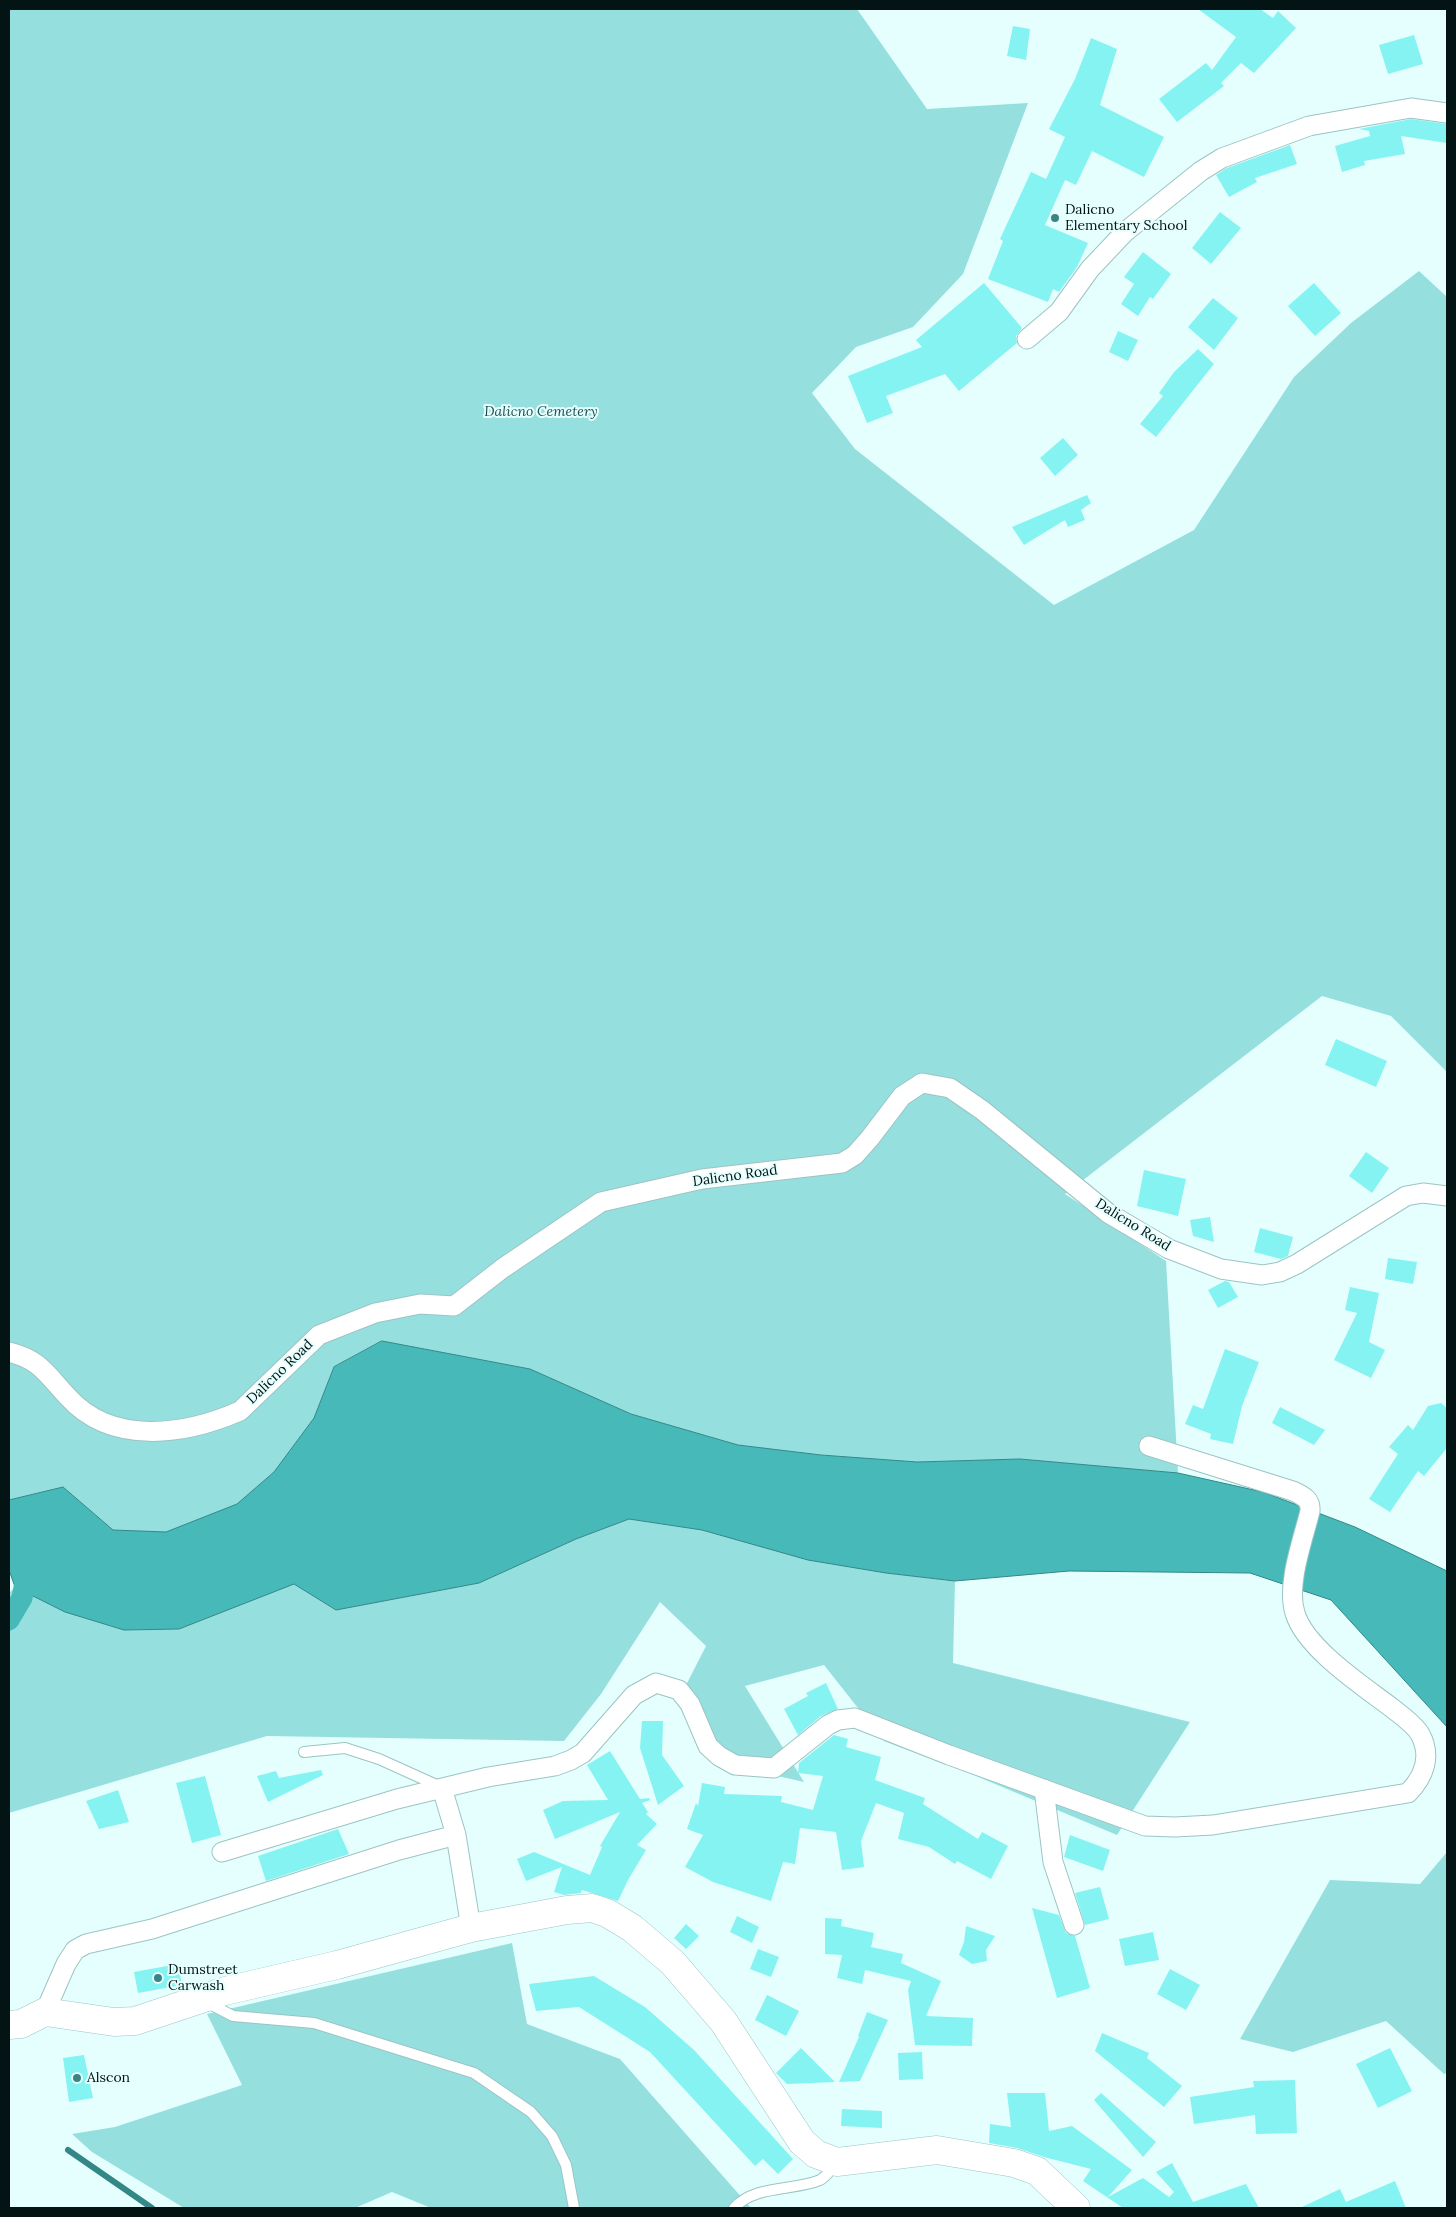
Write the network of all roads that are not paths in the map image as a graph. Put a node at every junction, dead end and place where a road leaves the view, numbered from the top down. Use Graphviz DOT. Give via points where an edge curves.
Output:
graph roads {
  1 [pos="1447,114"];
  2 [pos="1028,339"];
  3 [pos="1447,1196"];
  4 [pos="9,1352"];
  5 [pos="1149,1446"];
  6 [pos="304,1752"];
  7 [pos="442,1788"];
  8 [pos="1044,1789"];
  9 [pos="456,1835"];
  10 [pos="222,1852"];
  11 [pos="1074,1925"];
  12 [pos="471,1928"];
  13 [pos="202,2000"];
  14 [pos="46,2012"];
  15 [pos="9,2025"];
  16 [pos="837,2162"];
  17 [pos="574,2208"];
  18 [pos="734,2208"];
  19 [pos="1076,2208"];
  1 -- 2 [label="street" via="1411,108 1309,126 1222,158 1125,232 1090,270 1059,312"];
  3 -- 4 [label="street, Dalicno Road" via="1423,1193 1406,1196 1338,1240 1280,1272 1262,1275 1221,1269 1169,1249 1108,1213 950,1088 922,1083 902,1096 855,1155 842,1163 702,1179 601,1202 503,1268 454,1306 420,1304 375,1313 319,1336 240,1411 224,1418 187,1428 138,1432 109,1426 89,1416 49,1374 26,1356"];
  5 -- 8 [label="street" via="1293,1491 1307,1499 1310,1511 1293,1584 1295,1612 1305,1634 1330,1659 1420,1734 1425,1770 1408,1793 1213,1825 1175,1827 1145,1826"];
  6 -- 7 [label="lane" via="344,1748 380,1759"];
  7 -- 8 [label="street" via="571,1760 582,1753 634,1695 656,1683 679,1690 690,1704 708,1746 735,1765 774,1768 828,1725 855,1718"];
  7 -- 9 [label="street"];
  7 -- 10 [label="street"];
  8 -- 11 [label="street" via="1053,1862"];
  9 -- 12 [label="street"];
  9 -- 14 [label="street" via="399,1850 152,1929 86,1944 75,1950 66,1964"];
  12 -- 13 [label="main road" via="225,1991"];
  12 -- 16 [label="main road" via="592,1908 608,1913 632,1928 672,1963 723,2021 802,2142 816,2154"];
  13 -- 14 [label="main road" via="135,2021 114,2022"];
  13 -- 17 [label="lane" via="233,2016 314,2023 474,2073 531,2112 552,2136 566,2165"];
  14 -- 15 [label="main road" via="21,2024"];
  16 -- 18 [label="lane" via="821,2179 754,2195"];
  16 -- 19 [label="main road" via="937,2150 1014,2163 1037,2171"];
}
